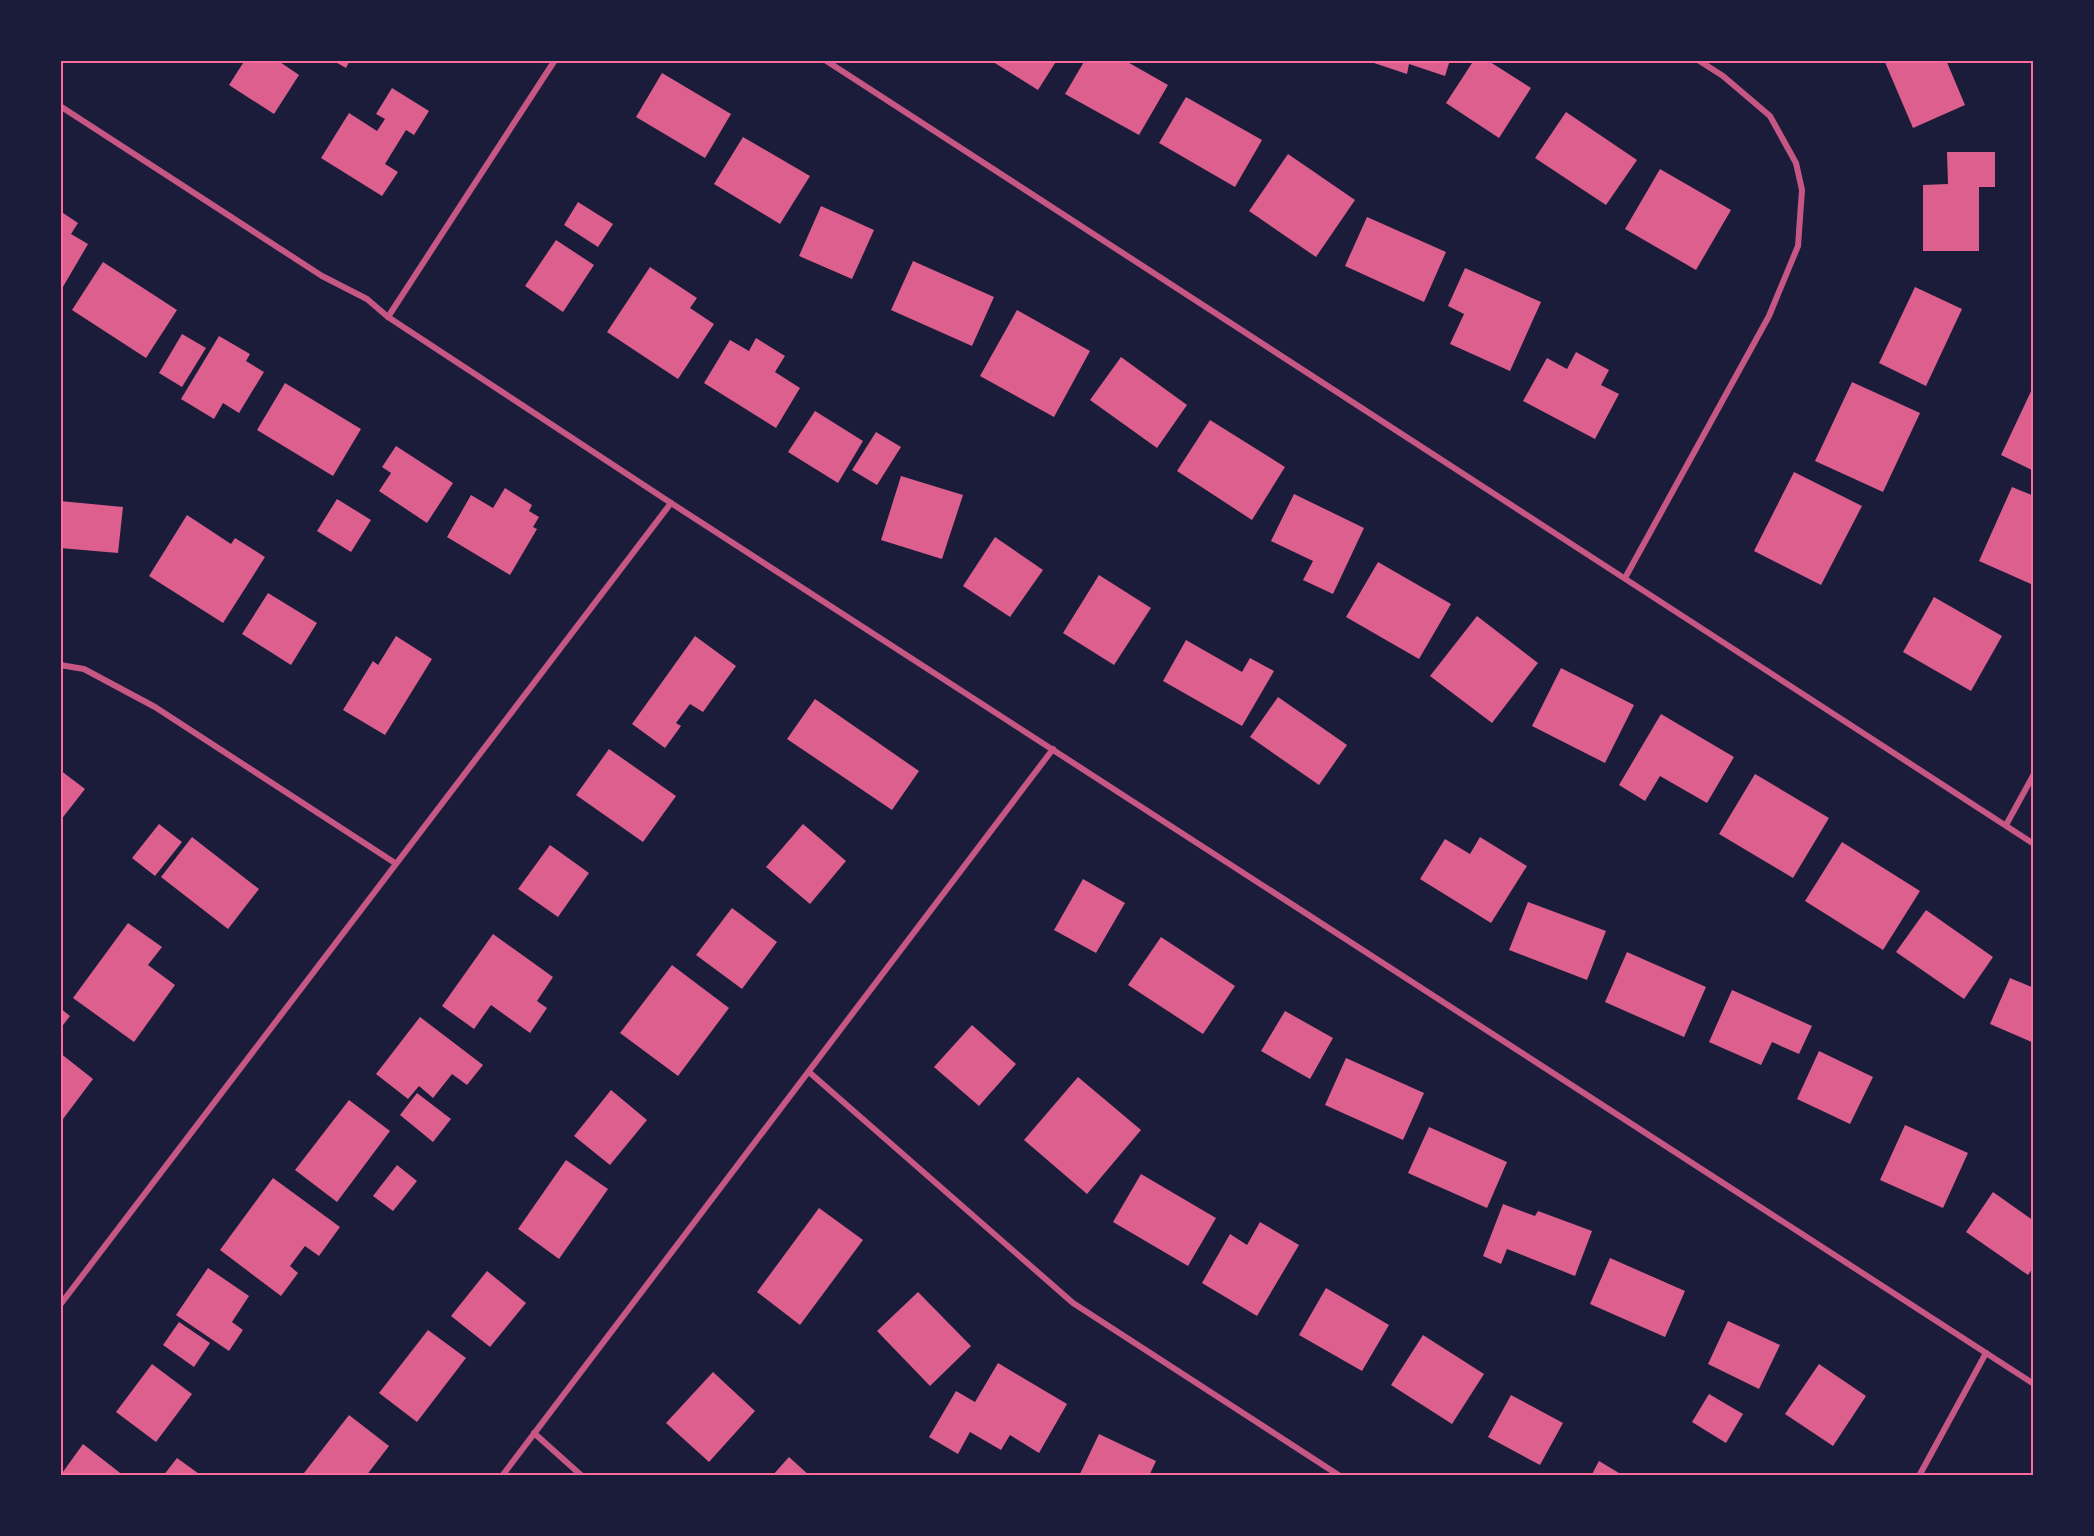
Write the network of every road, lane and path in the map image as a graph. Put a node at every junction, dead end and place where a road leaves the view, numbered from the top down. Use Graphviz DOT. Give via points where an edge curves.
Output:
graph roads {
  1 [pos="555,60"];
  2 [pos="1698,60"];
  3 [pos="829,61"];
  4 [pos="60,106"];
  5 [pos="388,317"];
  6 [pos="671,503"];
  7 [pos="1625,578"];
  8 [pos="60,665"];
  9 [pos="1053,749"];
  10 [pos="2034,774"];
  11 [pos="2006,825"];
  12 [pos="2034,844"];
  13 [pos="395,863"];
  14 [pos="809,1072"];
  15 [pos="60,1305"];
  16 [pos="1986,1353"];
  17 [pos="2034,1384"];
  18 [pos="534,1433"];
  19 [pos="502,1476"];
  20 [pos="582,1476"];
  21 [pos="1340,1476"];
  22 [pos="1919,1476"];
  1 -- 5 [label="street"];
  2 -- 7 [label="street" via="1770,116 1790,154 1802,190 1798,246 1768,316"];
  3 -- 7 [label="street"];
  4 -- 5 [label="street" via="322,276 367,298"];
  5 -- 6 [label="street"];
  6 -- 9 [label="street"];
  6 -- 13 [label="street"];
  7 -- 11 [label="street"];
  8 -- 13 [label="street" via="84,669 155,707"];
  9 -- 14 [label="street"];
  9 -- 16 [label="street"];
  10 -- 11 [label="street"];
  11 -- 12 [label="street"];
  13 -- 15 [label="street"];
  14 -- 18 [label="street"];
  14 -- 21 [label="street" via="1073,1303"];
  16 -- 17 [label="street"];
  16 -- 22 [label="street"];
  18 -- 19 [label="street"];
  18 -- 20 [label="street"];
}
